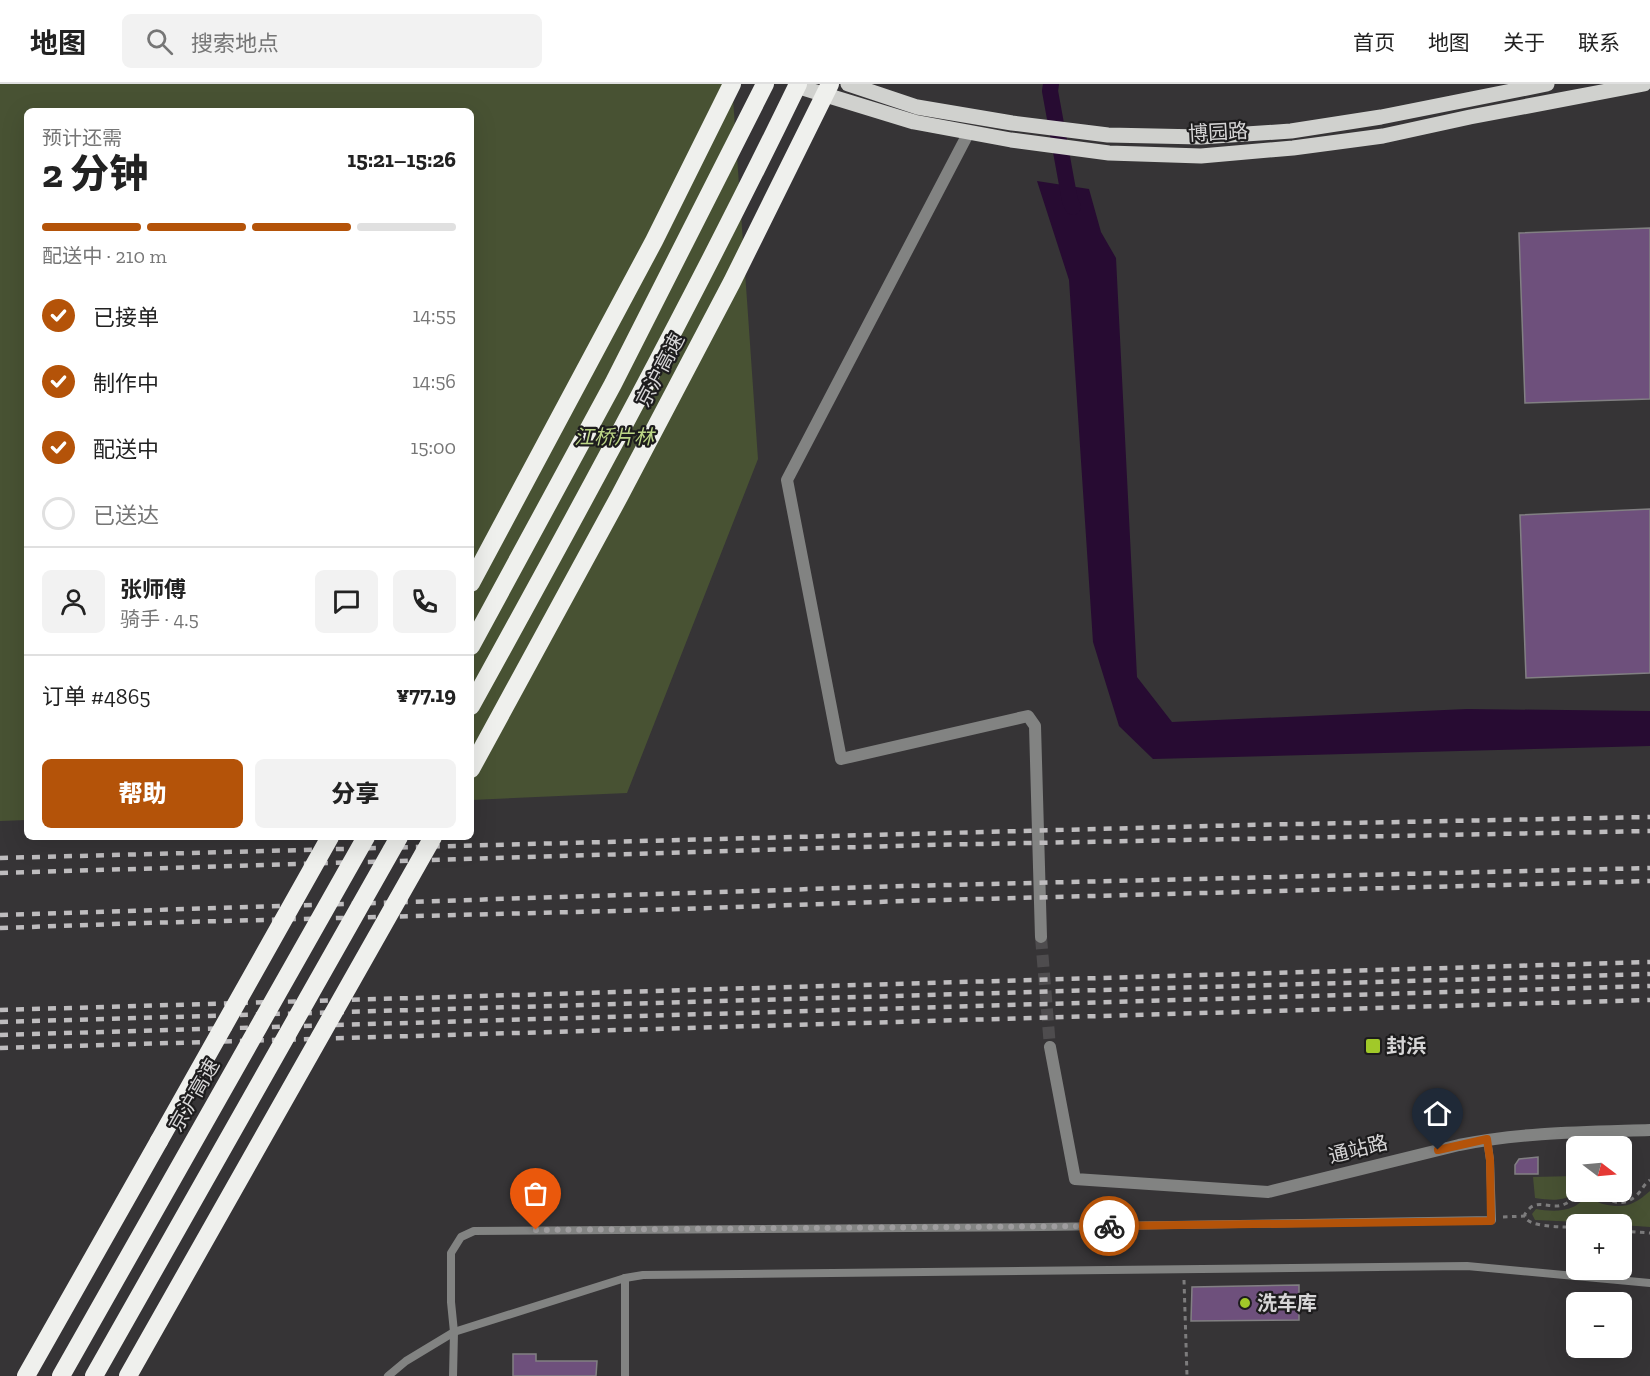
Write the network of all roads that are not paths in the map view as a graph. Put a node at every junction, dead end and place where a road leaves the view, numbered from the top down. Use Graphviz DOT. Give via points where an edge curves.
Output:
graph roads {
  1 [pos="732,84"];
  2 [pos="765,84"];
  3 [pos="797,84"];
  4 [pos="830,84"];
  5 [pos="848,84"];
  6 [pos="1547,84"];
  7 [pos="1644,84"];
  8 [pos="969,132"];
  9 [pos="474,577"];
  10 [pos="474,640"];
  11 [pos="474,700"];
  12 [pos="474,763"];
  13 [pos="328,840"];
  14 [pos="364,840"];
  15 [pos="397,840"];
  16 [pos="431,840"];
  17 [pos="1041,937"];
  18 [pos="1050,1047"];
  19 [pos="1650,1130"];
  20 [pos="1487,1139"];
  21 [pos="626,1278"];
  22 [pos="1650,1283"];
  23 [pos="454,1332"];
  24 [pos="26,1376"];
  25 [pos="61,1376"];
  26 [pos="94,1376"];
  27 [pos="128,1376"];
  28 [pos="388,1376"];
  29 [pos="453,1376"];
  30 [pos="625,1376"];
  1 -- 9 [label="highway" via="654,242"];
  2 -- 10 [label="highway, 京沪高速" via="613,384"];
  3 -- 8 [label="main road, 博园路" via="914,122"];
  3 -- 11 [label="highway, 京沪高速, bridge" via="639,398"];
  4 -- 12 [label="highway, 京沪高速, bridge" via="722,302"];
  5 -- 6 [label="main road, 博园路" via="917,107 1018,124 1108,135 1201,137 1291,131"];
  7 -- 8 [label="main road, 博园路" via="1383,136 1201,156 1095,152"];
  8 -- 17 [label="street" via="787,480 841,759 1028,716 1035,726"];
  13 -- 24 [label="highway, 京沪高速, bridge"];
  14 -- 25 [label="highway, 京沪高速, bridge"];
  15 -- 26 [label="highway, bridge"];
  16 -- 27 [label="highway, bridge"];
  18 -- 20 [label="street, 通站路" via="1075,1179 1268,1192"];
  19 -- 20 [label="street, 通站路"];
  20 -- 23 [label="lane" via="1491,1221 474,1231 461,1237 451,1253"];
  21 -- 22 [label="lane" via="1467,1266"];
  21 -- 23 [label="lane"];
  21 -- 30 [label="lane"];
  23 -- 28 [label="lane"];
  23 -- 29 [label="lane"];
}
